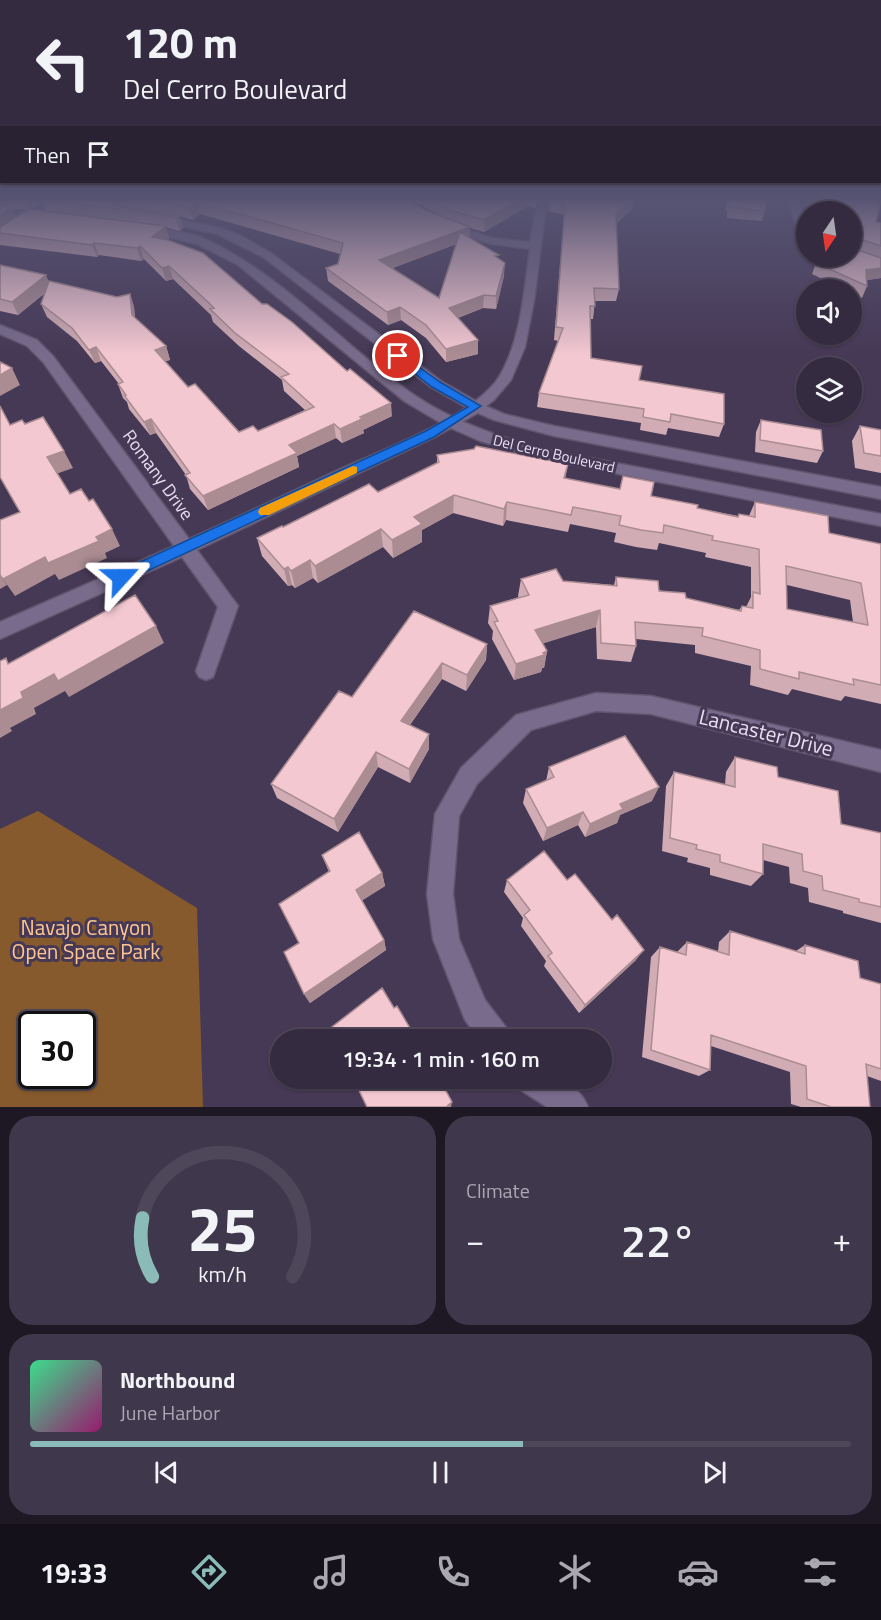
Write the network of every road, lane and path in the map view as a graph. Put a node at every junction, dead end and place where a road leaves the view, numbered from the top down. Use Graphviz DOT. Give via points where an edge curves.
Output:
graph roads {
  1 [pos="221,252"];
  2 [pos="261,252"];
  3 [pos="533,252"];
  4 [pos="0,329"];
  5 [pos="476,406"];
  6 [pos="451,423"];
  7 [pos="881,492"];
  8 [pos="881,520"];
  9 [pos="186,548"];
  10 [pos="0,631"];
  11 [pos="206,671"];
  12 [pos="881,761"];
  13 [pos="490,1029"];
  14 [pos="546,1089"];
  15 [pos="573,1107"];
  1 -- 6 [label="street, Del Cerro Boulevard" via="242,263 409,398"];
  2 -- 5 [label="street, Del Cerro Boulevard" via="436,384"];
  3 -- 5 [label="street" via="520,342 506,379"];
  4 -- 9 [label="street, Romany Drive" via="32,343 48,358"];
  5 -- 6 [label="street"];
  5 -- 7 [label="street, Del Cerro Boulevard" via="505,419 554,431"];
  6 -- 8 [label="street, Del Cerro Boulevard" via="485,438 543,454"];
  6 -- 9 [label="street"];
  9 -- 10 [label="street"];
  9 -- 11 [label="street, Romany Drive" via="228,606"];
  12 -- 13 [label="street, Lancaster Drive" via="651,705 596,702 524,722 469,776 447,814 440,894 446,939 475,1010"];
  14 -- 15 [label="street"];
}
